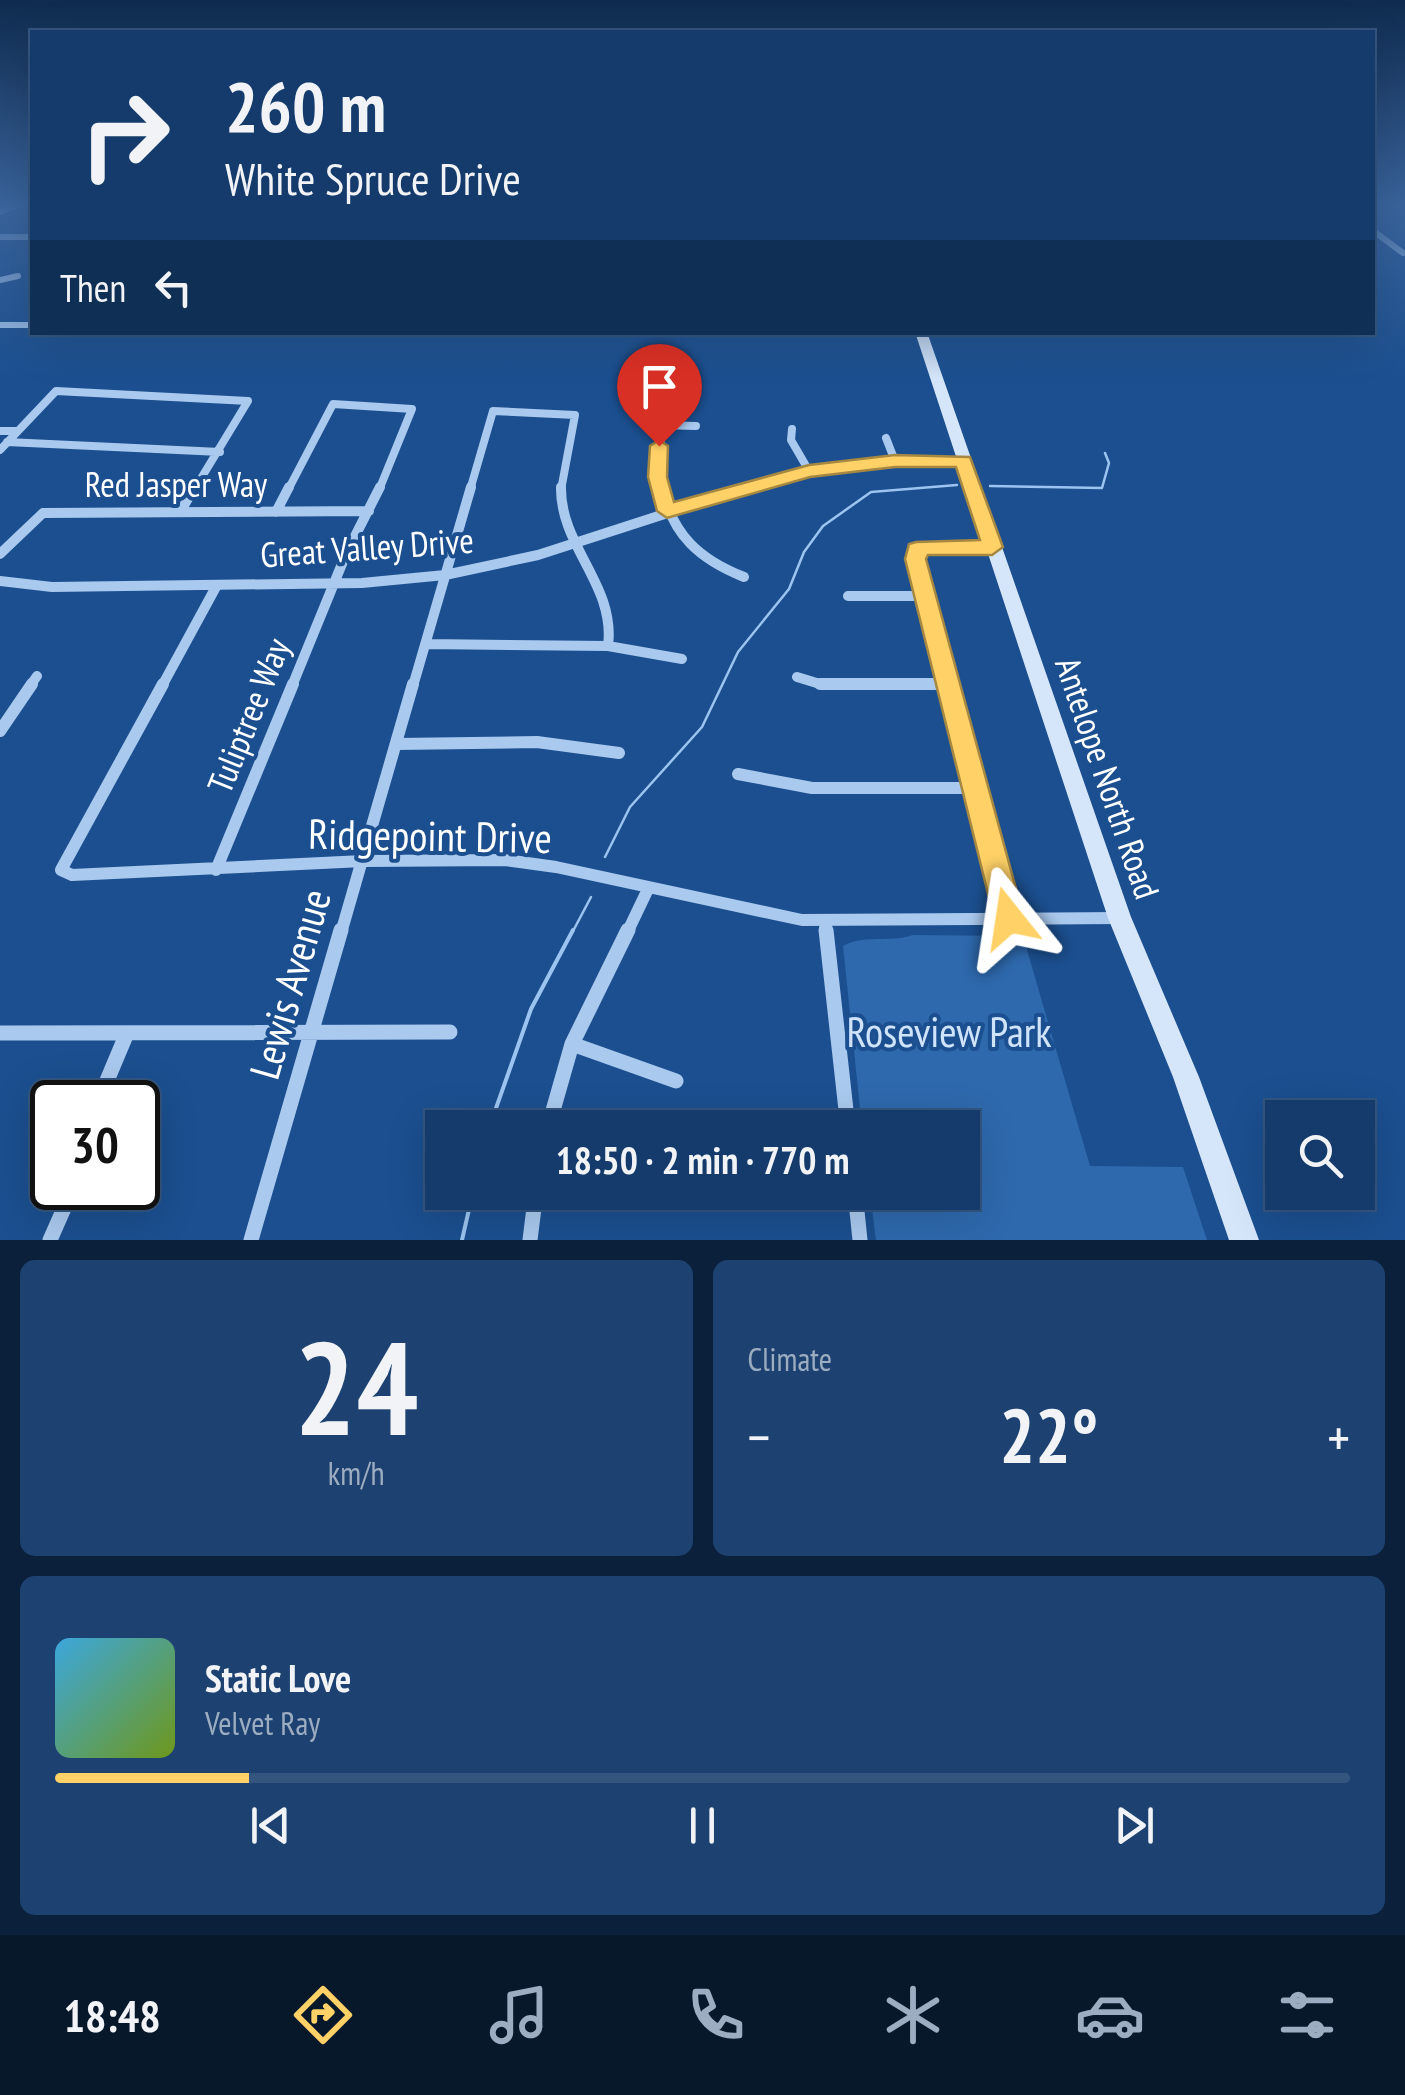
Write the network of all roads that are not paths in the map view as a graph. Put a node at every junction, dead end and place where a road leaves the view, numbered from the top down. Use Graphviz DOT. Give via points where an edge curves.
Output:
graph roads {
  1 [pos="18,276"];
  2 [pos="0,280"];
  3 [pos="0,325"];
  4 [pos="30,326"];
  5 [pos="922,335"];
  6 [pos="696,426"];
  7 [pos="792,429"];
  8 [pos="0,431"];
  9 [pos="17,431"];
  10 [pos="886,438"];
  11 [pos="4,446"];
  12 [pos="220,452"];
  13 [pos="895,461"];
  14 [pos="963,461"];
  15 [pos="809,471"];
  16 [pos="369,511"];
  17 [pos="667,511"];
  18 [pos="180,512"];
  19 [pos="276,512"];
  20 [pos="576,542"];
  21 [pos="992,547"];
  22 [pos="0,554"];
  23 [pos="445,575"];
  24 [pos="744,577"];
  25 [pos="0,581"];
  26 [pos="334,583"];
  27 [pos="217,584"];
  28 [pos="848,596"];
  29 [pos="924,596"];
  30 [pos="426,644"];
  31 [pos="608,646"];
  32 [pos="682,659"];
  33 [pos="37,676"];
  34 [pos="797,678"];
  35 [pos="947,684"];
  36 [pos="0,731"];
  37 [pos="397,744"];
  38 [pos="619,754"];
  39 [pos="738,774"];
  40 [pos="974,788"];
  41 [pos="363,861"];
  42 [pos="216,870"];
  43 [pos="648,890"];
  44 [pos="1009,918"];
  45 [pos="1120,918"];
  46 [pos="826,920"];
  47 [pos="450,1032"];
  48 [pos="0,1033"];
  49 [pos="127,1033"];
  50 [pos="312,1033"];
  51 [pos="572,1044"];
  52 [pos="107,1080"];
  53 [pos="676,1081"];
  54 [pos="553,1110"];
  55 [pos="846,1110"];
  56 [pos="63,1210"];
  57 [pos="534,1210"];
  58 [pos="857,1210"];
  59 [pos="50,1240"];
  60 [pos="251,1240"];
  61 [pos="530,1240"];
  62 [pos="860,1240"];
  63 [pos="1244,1240"];
  1 -- 2 [label="street"];
  3 -- 4 [label="street"];
  5 -- 14 [label="main road, Antelope North Road"];
  6 -- 17 [label="street" via="660,426 658,477"];
  7 -- 15 [label="street"];
  8 -- 9 [label="street"];
  9 -- 11 [label="street"];
  9 -- 12 [label="street" via="56,391 248,401"];
  10 -- 13 [label="street"];
  11 -- 12 [label="street"];
  12 -- 18 [label="street"];
  13 -- 14 [label="street, Great Valley Drive"];
  13 -- 15 [label="street, Great Valley Drive"];
  14 -- 21 [label="main road, Antelope North Road"];
  15 -- 17 [label="street, Great Valley Drive"];
  16 -- 19 [label="street, Red Jasper Way"];
  16 -- 19 [label="street, Tuliptree Way" via="412,409 333,404"];
  16 -- 26 [label="street, Tuliptree Way"];
  17 -- 20 [label="street, Great Valley Drive"];
  17 -- 24 [label="street" via="702,558"];
  18 -- 19 [label="street, Red Jasper Way"];
  18 -- 22 [label="street, Red Jasper Way" via="43,512"];
  20 -- 23 [label="street, Great Valley Drive"];
  20 -- 23 [label="street, Lewis Avenue" via="562,499 575,416 494,411"];
  20 -- 31 [label="street" via="609,606"];
  21 -- 29 [label="street" via="916,549"];
  21 -- 45 [label="main road, Antelope North Road"];
  23 -- 26 [label="street, Great Valley Drive"];
  23 -- 30 [label="street, Lewis Avenue"];
  25 -- 27 [label="street, Great Valley Drive" via="52,587"];
  26 -- 27 [label="street, Great Valley Drive"];
  26 -- 42 [label="street, Tuliptree Way"];
  27 -- 42 [label="street, Ridgepoint Drive" via="61,870"];
  28 -- 29 [label="street"];
  29 -- 35 [label="street"];
  30 -- 31 [label="street"];
  30 -- 37 [label="street, Lewis Avenue"];
  31 -- 32 [label="street"];
  33 -- 36 [label="street"];
  34 -- 35 [label="street" via="820,684"];
  35 -- 40 [label="street"];
  37 -- 38 [label="street" via="537,742"];
  37 -- 41 [label="street, Lewis Avenue"];
  39 -- 40 [label="street" via="812,788"];
  40 -- 44 [label="street"];
  41 -- 42 [label="street, Ridgepoint Drive"];
  41 -- 43 [label="street, Ridgepoint Drive" via="532,862"];
  41 -- 50 [label="street, Lewis Avenue"];
  43 -- 46 [label="street, Ridgepoint Drive"];
  43 -- 51 [label="street"];
  44 -- 45 [label="street, Ridgepoint Drive"];
  44 -- 46 [label="street, Ridgepoint Drive"];
  45 -- 63 [label="main road, Antelope North Road"];
  46 -- 55 [label="street"];
  47 -- 50 [label="street"];
  48 -- 49 [label="street"];
  49 -- 50 [label="street"];
  49 -- 52 [label="street"];
  50 -- 60 [label="street, Lewis Avenue"];
  51 -- 53 [label="street"];
  51 -- 54 [label="street"];
  56 -- 59 [label="street"];
  57 -- 61 [label="street"];
  58 -- 62 [label="street"];
}
